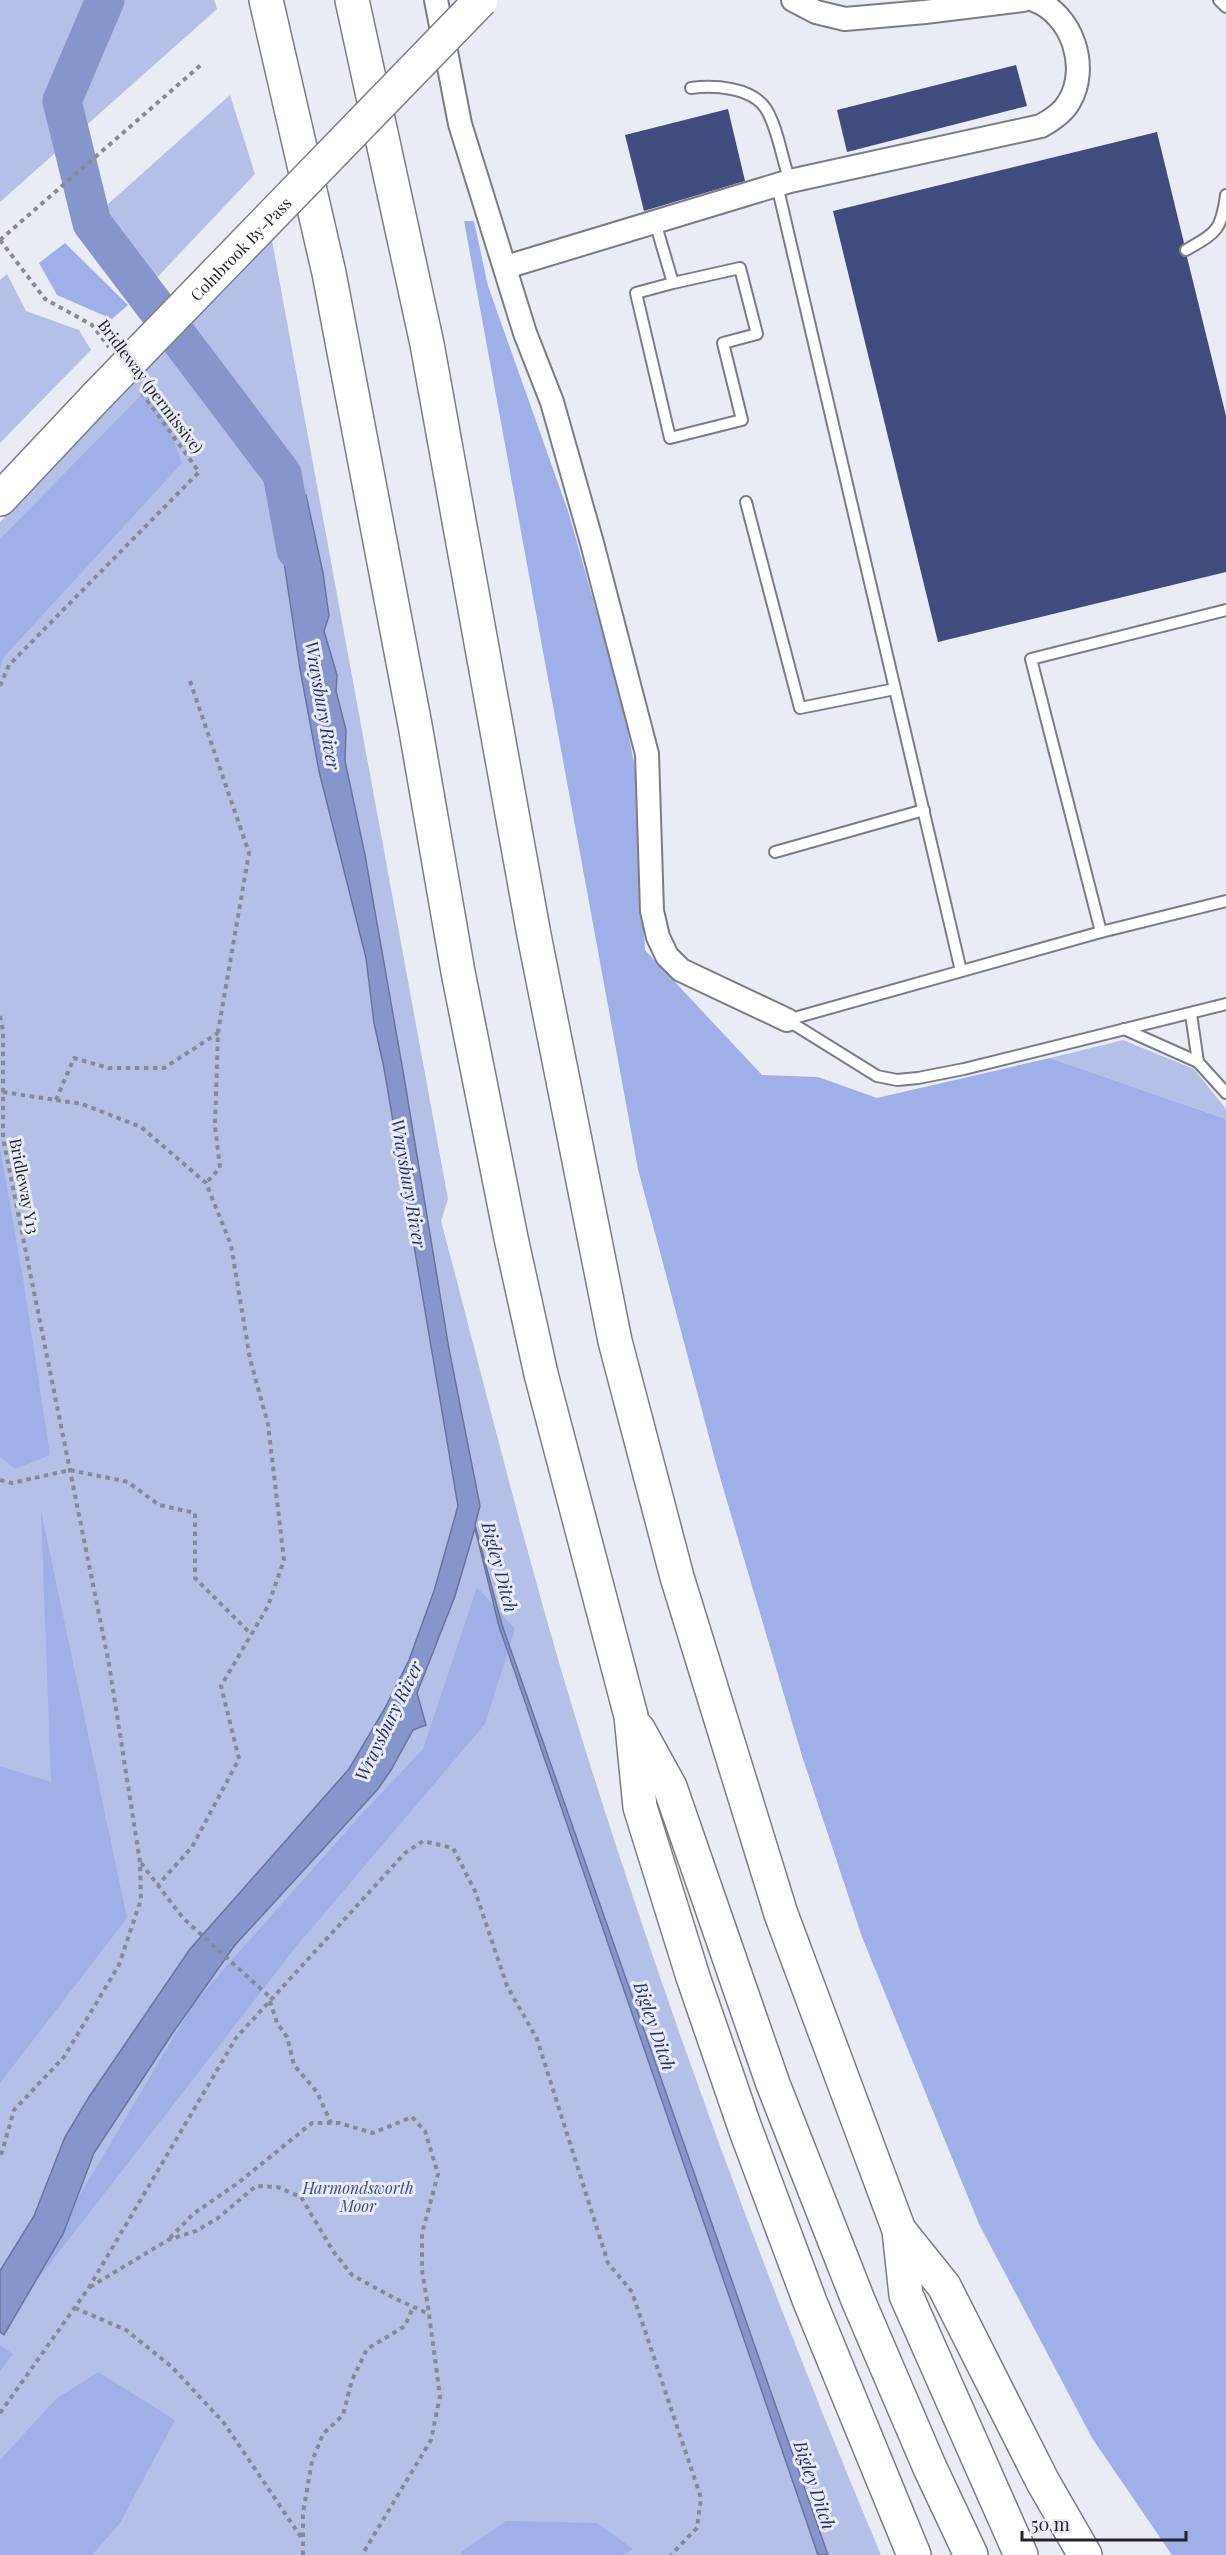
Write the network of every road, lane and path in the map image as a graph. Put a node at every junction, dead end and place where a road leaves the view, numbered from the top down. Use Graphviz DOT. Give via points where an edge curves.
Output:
graph roads {
  1 [pos="266,0"];
  2 [pos="352,0"];
  3 [pos="436,0"];
  4 [pos="481,0"];
  5 [pos="793,0"];
  6 [pos="1035,0"];
  7 [pos="1219,0"];
  8 [pos="1226,7"];
  9 [pos="202,64"];
  10 [pos="692,88"];
  11 [pos="784,183"];
  12 [pos="1226,195"];
  13 [pos="655,222"];
  14 [pos="0,240"];
  15 [pos="1186,250"];
  16 [pos="506,267"];
  17 [pos="673,283"];
  18 [pos="112,352"];
  19 [pos="139,389"];
  20 [pos="0,499"];
  21 [pos="746,502"];
  22 [pos="1226,610"];
  23 [pos="190,681"];
  24 [pos="0,686"];
  25 [pos="896,689"];
  26 [pos="924,810"];
  27 [pos="775,852"];
  28 [pos="1226,901"];
  29 [pos="1101,932"];
  30 [pos="962,971"];
  31 [pos="1226,1004"];
  32 [pos="1191,1014"];
  33 [pos="0,1016"];
  34 [pos="787,1020"];
  35 [pos="1123,1029"];
  36 [pos="218,1032"];
  37 [pos="1198,1062"];
  38 [pos="3,1092"];
  39 [pos="1226,1093"];
  40 [pos="56,1100"];
  41 [pos="206,1183"];
  42 [pos="70,1470"];
  43 [pos="0,1480"];
  44 [pos="251,1634"];
  45 [pos="631,1716"];
  46 [pos="140,1862"];
  47 [pos="158,1885"];
  48 [pos="271,2000"];
  49 [pos="331,2123"];
  50 [pos="0,2159"];
  51 [pos="899,2230"];
  52 [pos="168,2240"];
  53 [pos="88,2289"];
  54 [pos="413,2307"];
  55 [pos="75,2308"];
  56 [pos="429,2314"];
  57 [pos="0,2413"];
  58 [pos="303,2540"];
  59 [pos="303,2555"];
  60 [pos="362,2555"];
  61 [pos="671,2555"];
  62 [pos="914,2555"];
  63 [pos="971,2555"];
  64 [pos="1021,2555"];
  65 [pos="1085,2555"];
  1 -- 45 [label="highway" via="329,273 513,1249 541,1374"];
  2 -- 51 [label="highway" via="427,344 534,934 615,1341 676,1577 781,1914"];
  3 -- 16 [label="street" via="460,124"];
  4 -- 20 [label="highway, Colnbrook By-Pass, bridge"];
  5 -- 6 [label="street" via="816,12 845,19"];
  6 -- 11 [label="street" via="1061,20 1075,43 1076,82 1069,104 1057,116 1041,126"];
  7 -- 8 [label="lane"];
  9 -- 14 [label="path"];
  10 -- 11 [label="lane" via="732,89 758,100 766,109"];
  11 -- 13 [label="street"];
  11 -- 25 [label="lane"];
  12 -- 15 [label="lane" via="1220,225"];
  13 -- 16 [label="street"];
  13 -- 17 [label="lane"];
  14 -- 18 [label="path, Bridleway (permissive)" via="45,299 93,325"];
  16 -- 34 [label="street" via="525,333 552,402 646,754 652,911 658,937 667,956 681,970"];
  17 -- 17 [label="lane" via="636,293 670,438 742,420 723,343 758,334 740,268"];
  19 -- 24 [label="path, Bridleway (permissive)" via="199,471 9,665"];
  21 -- 25 [label="lane" via="800,708"];
  22 -- 29 [label="lane" via="1031,659"];
  23 -- 36 [label="path" via="249,853"];
  25 -- 26 [label="lane"];
  26 -- 27 [label="lane"];
  26 -- 30 [label="lane"];
  28 -- 29 [label="lane"];
  29 -- 30 [label="lane"];
  30 -- 34 [label="lane"];
  31 -- 32 [label="lane"];
  32 -- 35 [label="lane"];
  32 -- 37 [label="lane"];
  33 -- 38 [label="path, Bridleway Y13"];
  34 -- 35 [label="lane" via="877,1076 897,1080 964,1069"];
  35 -- 37 [label="lane"];
  36 -- 40 [label="path" via="164,1068 108,1068 74,1058"];
  36 -- 41 [label="path" via="214,1126 220,1167"];
  37 -- 39 [label="lane"];
  38 -- 40 [label="path"];
  38 -- 42 [label="path, Bridleway Y13" via="3,1138"];
  40 -- 41 [label="path" via="82,1104 141,1127"];
  41 -- 44 [label="path" via="231,1245 250,1359 268,1424 284,1560 268,1606"];
  42 -- 43 [label="path" via="12,1483"];
  42 -- 44 [label="path" via="128,1482 159,1505 195,1513 195,1578"];
  42 -- 46 [label="path, Bridleway Y13" via="110,1665"];
  44 -- 47 [label="path" via="221,1686 239,1759 192,1847"];
  45 -- 62 [label="highway" via="640,1807 693,1977 810,2302"];
  45 -- 63 [label="highway" via="670,1787 802,2161 930,2468"];
  46 -- 47 [label="path"];
  46 -- 50 [label="path, Bridleway Y13" via="141,1899 120,1965 64,2057 14,2110"];
  47 -- 48 [label="path" via="183,1918"];
  48 -- 49 [label="path" via="294,2065 317,2092"];
  48 -- 53 [label="path" via="236,2038"];
  48 -- 61 [label="path" via="405,1853 423,1841 453,1848 475,1891 507,1986 537,2038 608,2263 632,2292 701,2498 697,2528"];
  49 -- 52 [label="path" via="312,2123 193,2214"];
  49 -- 56 [label="path" via="373,2133 412,2117 425,2132 438,2174 422,2234 422,2270"];
  51 -- 64 [label="highway" via="902,2273 913,2315"];
  51 -- 65 [label="highway" via="944,2286 1038,2472"];
  52 -- 53 [label="path"];
  52 -- 54 [label="path" via="196,2231 218,2218 256,2186 277,2187 301,2197 333,2251 352,2274"];
  53 -- 55 [label="path"];
  54 -- 56 [label="path"];
  54 -- 58 [label="path" via="405,2326 366,2349 352,2380 343,2415 323,2434 312,2462 303,2513"];
  55 -- 57 [label="path"];
  55 -- 58 [label="path" via="126,2330 172,2367 224,2423"];
  56 -- 60 [label="path" via="440,2396 431,2440"];
  58 -- 59 [label="path"];
}
